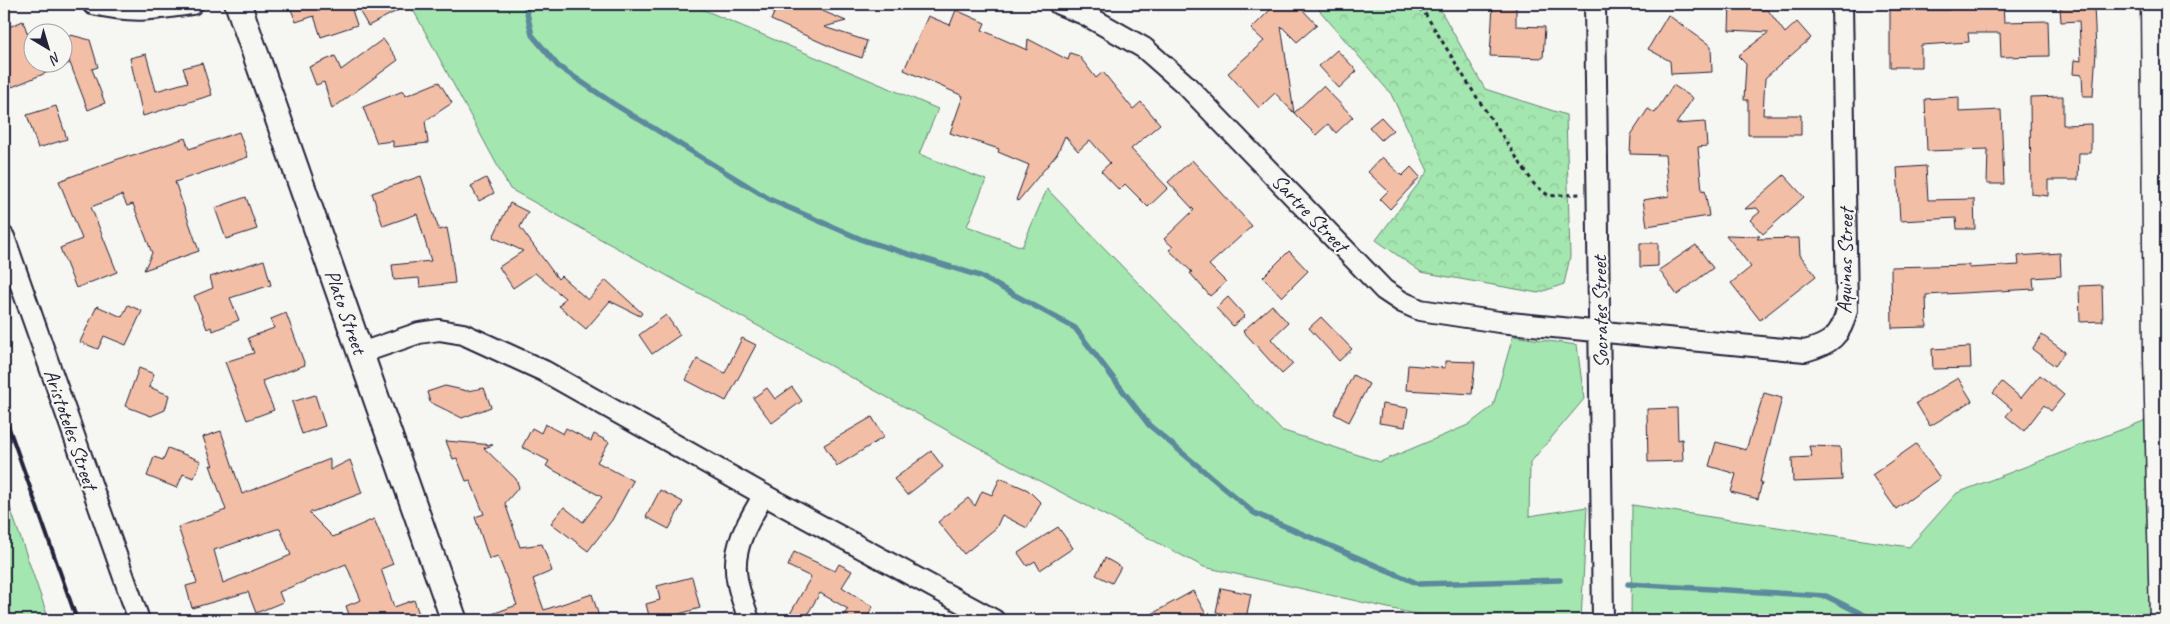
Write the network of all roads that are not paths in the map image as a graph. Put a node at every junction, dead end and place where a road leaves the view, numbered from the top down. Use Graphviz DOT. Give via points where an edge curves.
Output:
graph roads {
  1 [pos="93,4"];
  2 [pos="192,4"];
  3 [pos="238,4"];
  4 [pos="1059,4"];
  5 [pos="1595,4"];
  6 [pos="1842,4"];
  7 [pos="2155,4"];
  8 [pos="4,238"];
  9 [pos="1600,331"];
  10 [pos="361,353"];
  11 [pos="764,495"];
  12 [pos="139,620"];
  13 [pos="454,620"];
  14 [pos="749,620"];
  15 [pos="994,620"];
  16 [pos="1603,620"];
  17 [pos="2164,620"];
  1 -- 2 [label="street" via="149,11"];
  3 -- 10 [label="street, Plato Street"];
  4 -- 9 [label="street, Sartre Street" via="1144,48 1192,92 1384,290 1402,302 1420,310 1489,321"];
  5 -- 9 [label="street, Socrates Street"];
  6 -- 9 [label="street, Aquinas Street" via="1848,310 1843,327 1832,340 1805,350"];
  7 -- 17 [label="main road"];
  8 -- 12 [label="street, Aristoteles Street"];
  9 -- 16 [label="street, Socrates Street"];
  10 -- 11 [label="street" via="419,333 439,330 463,334 544,371"];
  10 -- 13 [label="street, Plato Street"];
  11 -- 14 [label="street" via="748,521 737,550 736,578"];
  11 -- 15 [label="street"];
}
